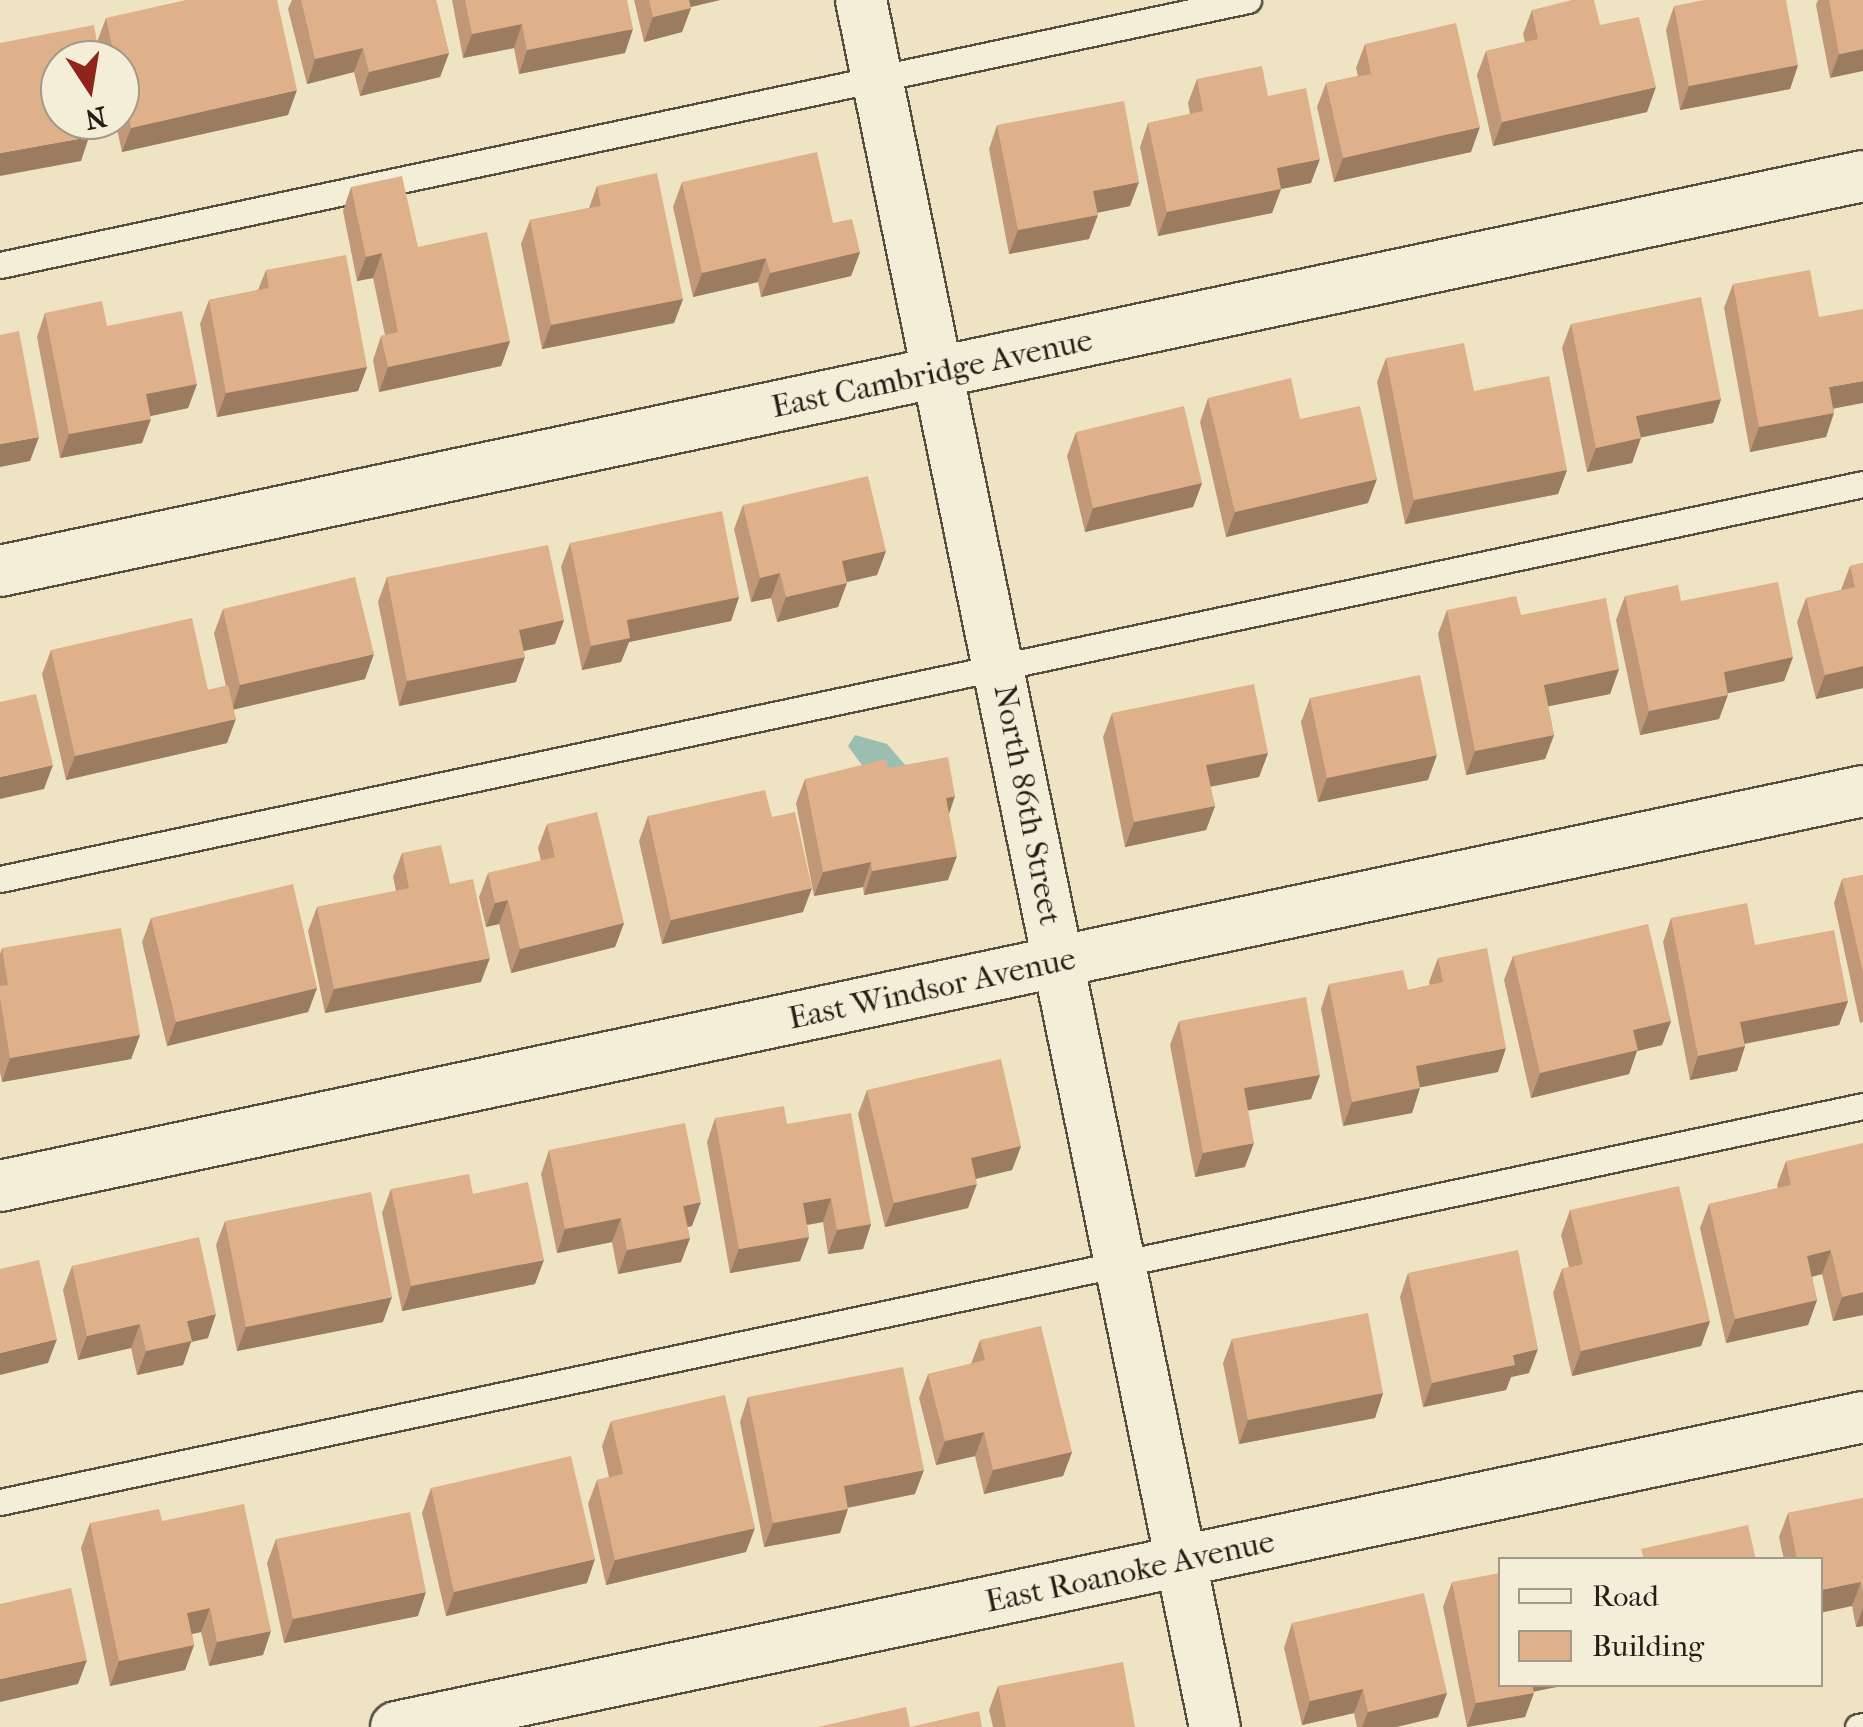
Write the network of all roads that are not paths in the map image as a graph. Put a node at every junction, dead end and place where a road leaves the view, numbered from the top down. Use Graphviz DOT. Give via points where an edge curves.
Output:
graph roads {
  1 [pos="862,0"];
  2 [pos="1248,0"];
  3 [pos="878,79"];
  4 [pos="1863,176"];
  5 [pos="0,266"];
  6 [pos="939,372"];
  7 [pos="1863,484"];
  8 [pos="0,571"];
  9 [pos="999,666"];
  10 [pos="1863,792"];
  11 [pos="0,878"];
  12 [pos="1059,962"];
  13 [pos="1863,1106"];
  14 [pos="0,1186"];
  15 [pos="1122,1264"];
  16 [pos="1863,1416"];
  17 [pos="0,1502"];
  18 [pos="1180,1561"];
  19 [pos="396,1727"];
  20 [pos="1215,1727"];
  1 -- 3 [label="street, North 86th Street"];
  2 -- 3 [label="lane"];
  3 -- 5 [label="lane"];
  3 -- 6 [label="street, North 86th Street"];
  4 -- 6 [label="street, East Cambridge Avenue"];
  6 -- 8 [label="street, East Cambridge Avenue"];
  6 -- 9 [label="street, North 86th Street"];
  7 -- 9 [label="lane"];
  9 -- 11 [label="lane"];
  9 -- 12 [label="street, North 86th Street"];
  10 -- 12 [label="street, East Windsor Avenue"];
  12 -- 14 [label="street, East Windsor Avenue"];
  12 -- 15 [label="street, North 86th Street"];
  13 -- 15 [label="lane"];
  15 -- 17 [label="lane"];
  15 -- 18 [label="street, North 86th Street"];
  16 -- 18 [label="street, East Roanoke Avenue"];
  18 -- 19 [label="street, East Roanoke Avenue"];
  18 -- 20 [label="street, North 86th Street"];
}
